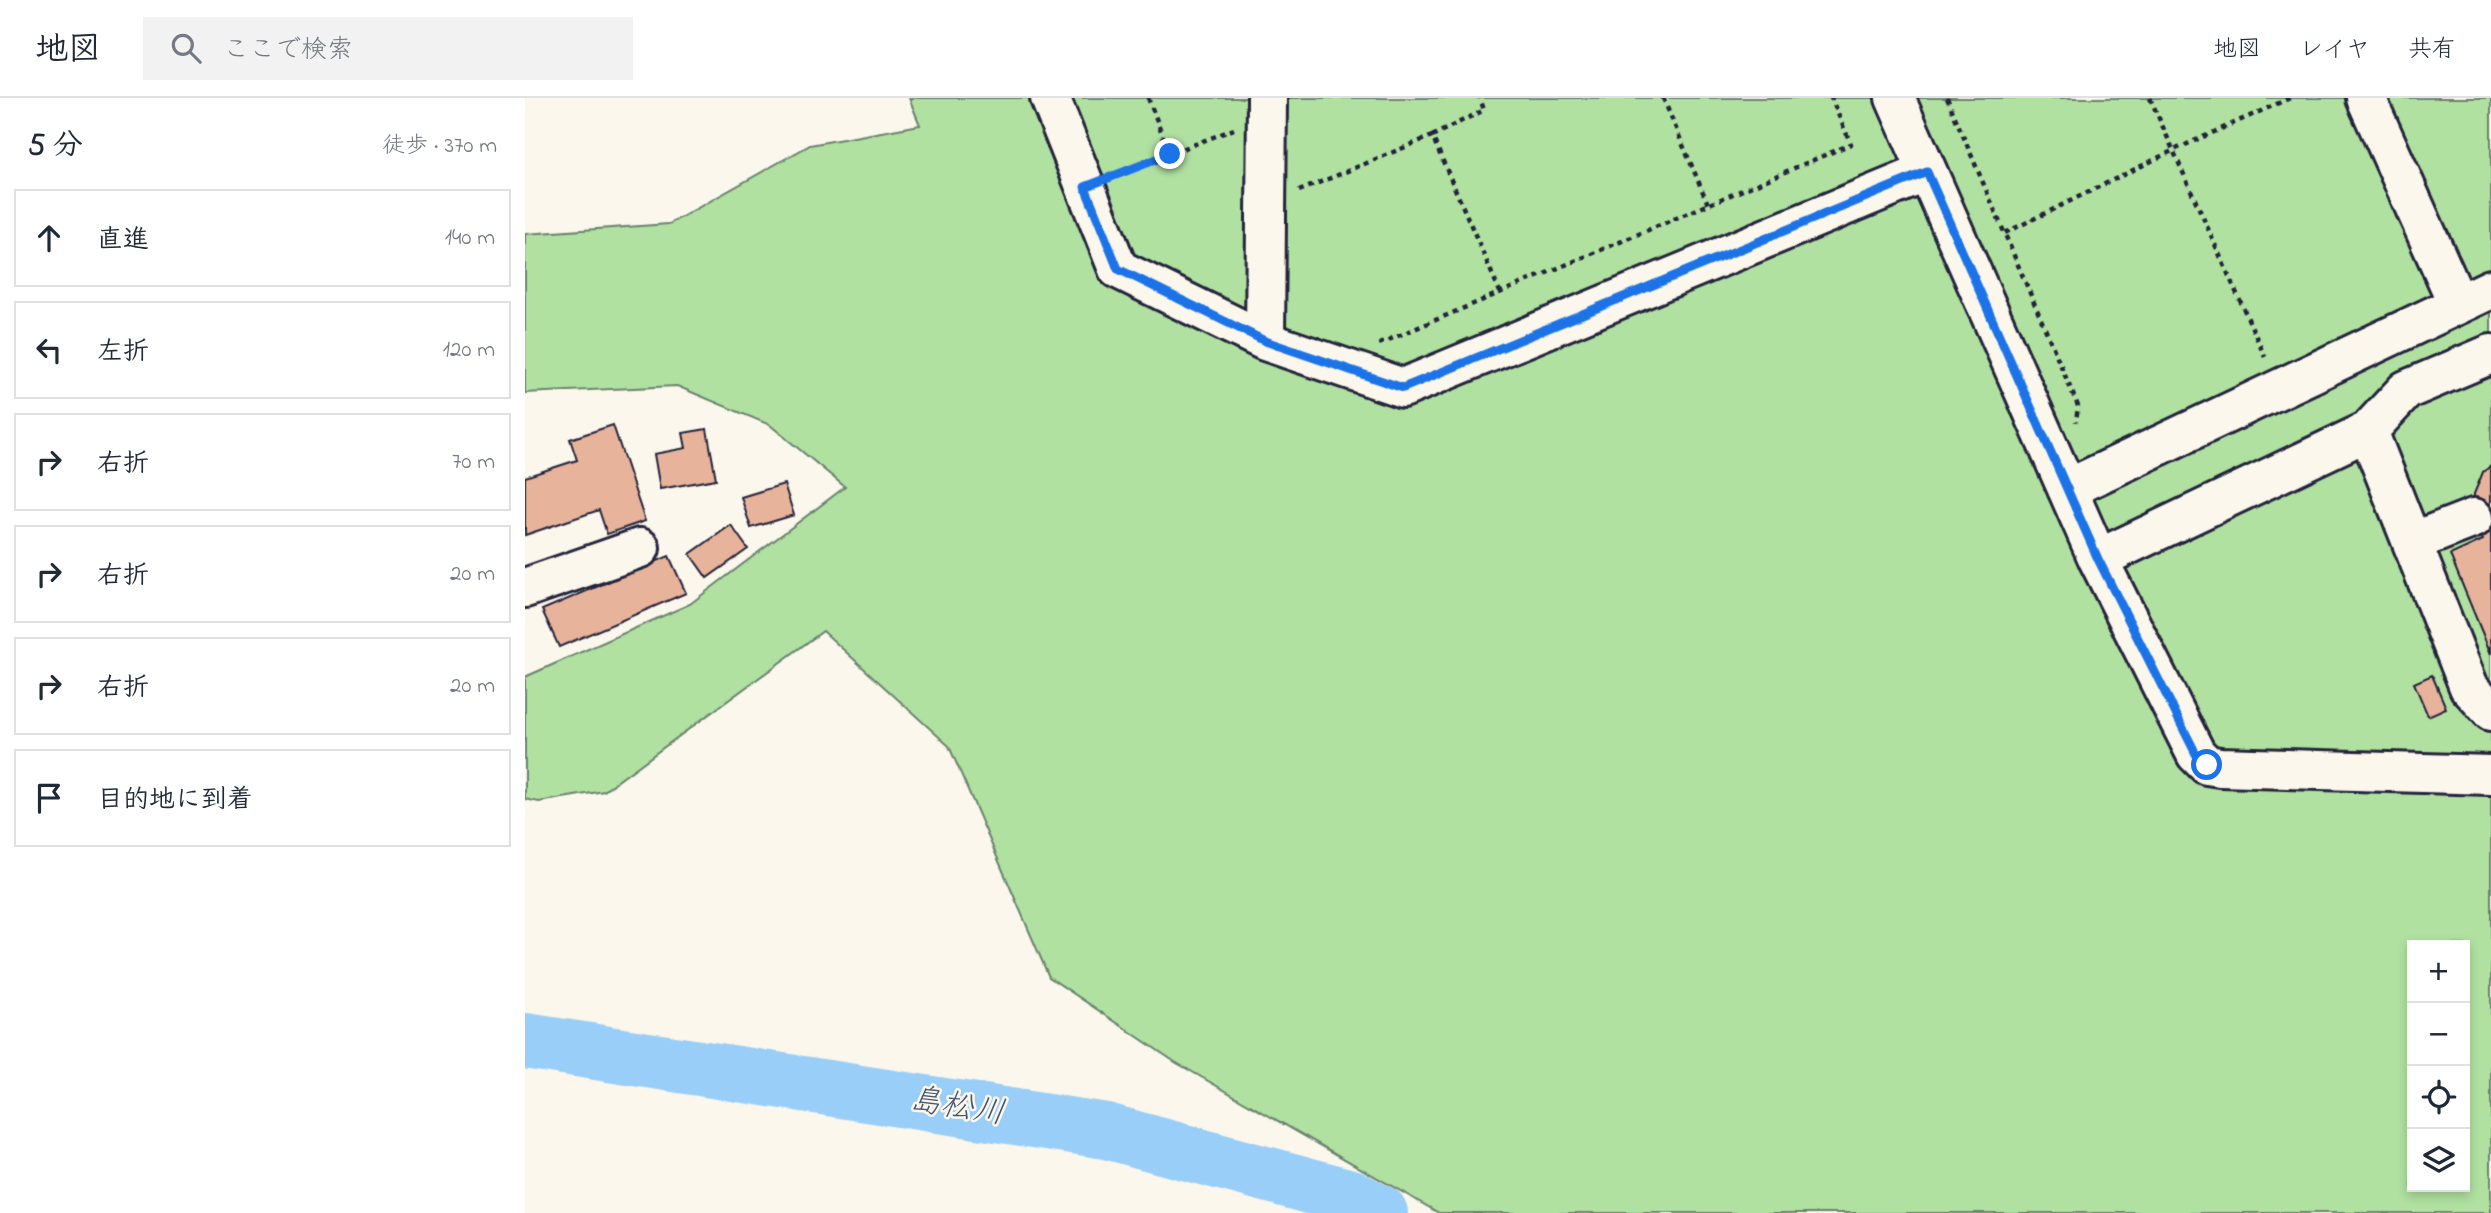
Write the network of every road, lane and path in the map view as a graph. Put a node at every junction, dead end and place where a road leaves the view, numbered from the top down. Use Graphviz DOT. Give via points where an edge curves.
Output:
graph roads {
  1 [pos="1050,98"];
  2 [pos="1148,98"];
  3 [pos="1480,98"];
  4 [pos="1663,98"];
  5 [pos="1831,98"];
  6 [pos="1895,98"];
  7 [pos="1947,98"];
  8 [pos="2150,98"];
  9 [pos="2290,98"];
  10 [pos="2366,98"];
  11 [pos="1267,107"];
  12 [pos="1432,136"];
  13 [pos="2174,150"];
  14 [pos="1170,154"];
  15 [pos="1927,172"];
  16 [pos="1085,187"];
  17 [pos="1266,204"];
  18 [pos="1708,204"];
  19 [pos="2005,233"];
  20 [pos="1500,292"];
  21 [pos="2474,295"];
  22 [pos="1265,341"];
  23 [pos="2491,354"];
  24 [pos="1332,364"];
  25 [pos="2278,387"];
  26 [pos="2368,430"];
  27 [pos="2074,433"];
  28 [pos="2067,489"];
  29 [pos="2474,518"];
  30 [pos="2412,542"];
  31 [pos="639,548"];
  32 [pos="2098,559"];
  33 [pos="525,588"];
  34 [pos="2491,711"];
  35 [pos="2491,775"];
  1 -- 16 [label="street"];
  2 -- 14 [label="path"];
  3 -- 12 [label="path" via="1485,110"];
  4 -- 18 [label="path"];
  5 -- 18 [label="path" via="1851,144"];
  6 -- 15 [label="street"];
  7 -- 19 [label="path"];
  8 -- 13 [label="path"];
  9 -- 13 [label="path"];
  10 -- 21 [label="street"];
  11 -- 14 [label="path"];
  11 -- 17 [label="street"];
  12 -- 17 [label="path"];
  12 -- 20 [label="path"];
  13 -- 19 [label="path"];
  13 -- 25 [label="path"];
  14 -- 16 [label="path"];
  15 -- 24 [label="street" via="1403,388"];
  15 -- 28 [label="street"];
  16 -- 22 [label="street" via="1118,269"];
  17 -- 22 [label="street"];
  18 -- 20 [label="path"];
  19 -- 27 [label="path" via="2078,406"];
  20 -- 24 [label="path"];
  21 -- 25 [label="street"];
  22 -- 24 [label="street"];
  23 -- 26 [label="street" via="2406,390"];
  25 -- 28 [label="street"];
  26 -- 30 [label="street"];
  26 -- 32 [label="street"];
  28 -- 32 [label="street"];
  29 -- 30 [label="street"];
  30 -- 34 [label="street" via="2469,687"];
  31 -- 33 [label="street"];
  32 -- 35 [label="street" via="2196,754 2207,765"];
}
